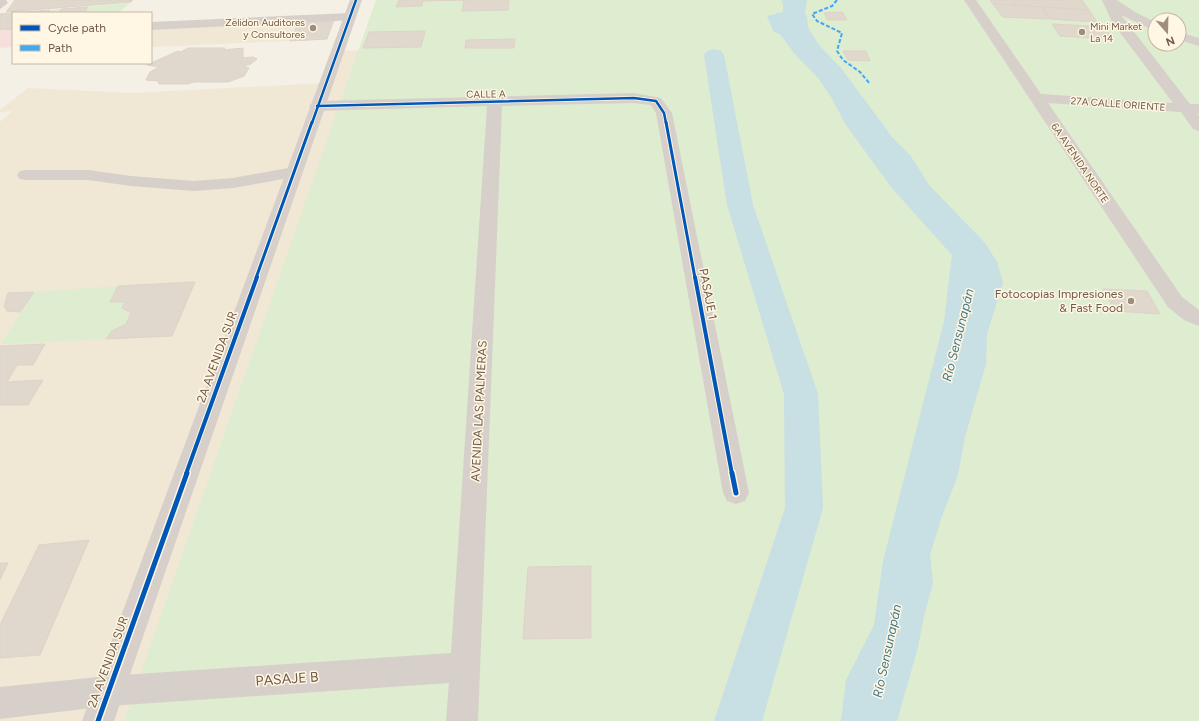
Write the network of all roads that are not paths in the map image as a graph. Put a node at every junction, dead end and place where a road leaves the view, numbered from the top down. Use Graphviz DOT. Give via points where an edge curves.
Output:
graph roads {
  1 [pos="2,0"];
  2 [pos="970,0"];
  3 [pos="1109,0"];
  4 [pos="0,6"];
  5 [pos="353,8"];
  6 [pos="1147,23"];
  7 [pos="152,26"];
  8 [pos="1187,38"];
  9 [pos="1199,42"];
  10 [pos="1036,98"];
  11 [pos="656,101"];
  12 [pos="495,102"];
  13 [pos="317,106"];
  14 [pos="1192,109"];
  15 [pos="1199,126"];
  16 [pos="294,172"];
  17 [pos="26,175"];
  18 [pos="1199,318"];
  19 [pos="736,493"];
  20 [pos="465,667"];
  21 [pos="108,691"];
  22 [pos="0,703"];
  23 [pos="98,721"];
  24 [pos="462,721"];
  1 -- 4 [label="lane" via="4,2"];
  2 -- 10 [label="street, 6A AVENIDA NORTE"];
  3 -- 6 [label="street"];
  3 -- 14 [label="street" via="1117,18"];
  5 -- 7 [label="street"];
  5 -- 13 [label="street, 2A AVENIDA SUR"];
  8 -- 9 [label="street"];
  10 -- 14 [label="street, 27A CALLE ORIENTE"];
  10 -- 18 [label="street, 6A AVENIDA NORTE" via="1175,302"];
  11 -- 12 [label="street, CALLE A" via="634,98"];
  11 -- 19 [label="street, PASAJE 1" via="664,113"];
  12 -- 13 [label="street, CALLE A"];
  12 -- 20 [label="street, AVENIDA LAS PALMERAS"];
  13 -- 16 [label="street, 2A AVENIDA SUR"];
  14 -- 15 [label="street"];
  16 -- 17 [label="street" via="233,183 194,186 88,175"];
  16 -- 21 [label="street, 2A AVENIDA SUR"];
  20 -- 21 [label="street, PASAJE B"];
  20 -- 24 [label="street, AVENIDA LAS PALMERAS"];
  21 -- 22 [label="street, PASAJE B"];
  21 -- 23 [label="street, 2A AVENIDA SUR"];
}
